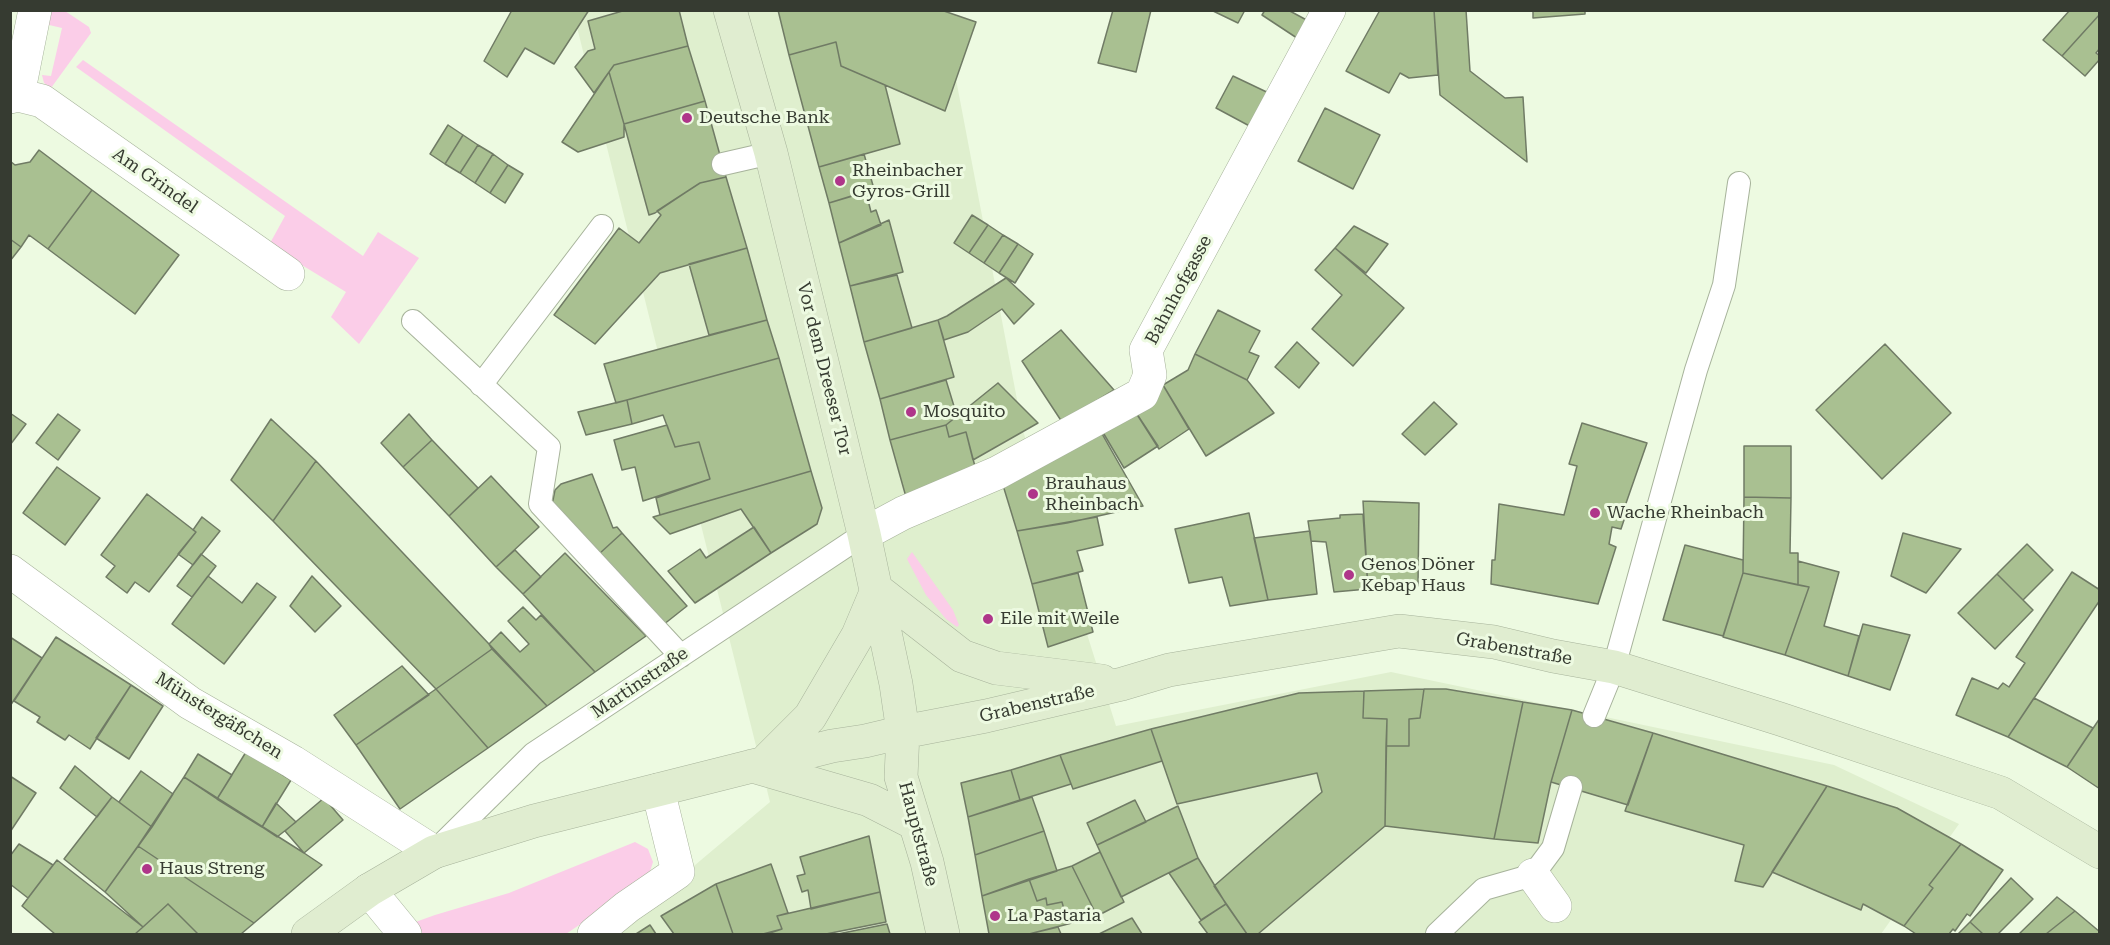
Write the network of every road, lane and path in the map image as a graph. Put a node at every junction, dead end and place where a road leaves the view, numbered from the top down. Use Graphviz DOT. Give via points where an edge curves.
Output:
graph roads {
  1 [pos="35,10"];
  2 [pos="730,10"];
  3 [pos="1329,10"];
  4 [pos="14,96"];
  5 [pos="771,153"];
  6 [pos="723,164"];
  7 [pos="1739,183"];
  8 [pos="602,226"];
  9 [pos="288,274"];
  10 [pos="413,321"];
  11 [pos="482,385"];
  12 [pos="864,534"];
  13 [pos="10,572"];
  14 [pos="877,590"];
  15 [pos="681,656"];
  16 [pos="1614,667"];
  17 [pos="1122,684"];
  18 [pos="1594,716"];
  19 [pos="903,732"];
  20 [pos="758,764"];
  21 [pos="1571,787"];
  22 [pos="658,790"];
  23 [pos="914,823"];
  24 [pos="434,852"];
  25 [pos="2100,852"];
  26 [pos="1533,875"];
  27 [pos="369,891"];
  28 [pos="1555,906"];
  29 [pos="308,934"];
  30 [pos="405,934"];
  31 [pos="594,934"];
  32 [pos="943,934"];
  33 [pos="1437,934"];
  1 -- 4 [label="street, Am Grindel"];
  2 -- 5 [label="main road, Vor dem Dreeser Tor"];
  3 -- 12 [label="street, Bahnhofgasse" via="1146,350 1150,375 1142,394 997,473"];
  4 -- 9 [label="street, Am Grindel" via="42,101"];
  5 -- 6 [label="lane"];
  5 -- 12 [label="main road, Vor dem Dreeser Tor"];
  7 -- 16 [label="lane" via="1724,285 1696,370"];
  8 -- 11 [label="lane"];
  10 -- 11 [label="lane"];
  11 -- 15 [label="lane" via="549,447 540,504"];
  12 -- 14 [label="main road, Vor dem Dreeser Tor"];
  12 -- 15 [label="lane, Martinstraße" via="730,627"];
  13 -- 24 [label="street, Münstergäßchen" via="190,703 293,762"];
  14 -- 17 [label="main road" via="962,656 996,668"];
  14 -- 19 [label="main road, Vor dem Dreeser Tor"];
  14 -- 20 [label="main road" via="858,635 810,717"];
  15 -- 24 [label="lane, Martinstraße" via="533,754"];
  16 -- 17 [label="main road, Grabenstraße" via="1494,642 1399,631 1169,670"];
  16 -- 18 [label="lane"];
  16 -- 25 [label="main road, Grabenstraße" via="2001,793"];
  17 -- 19 [label="main road, Grabenstraße"];
  19 -- 20 [label="main road, Martinstraße"];
  19 -- 23 [label="main road, Hauptstraße" via="901,777"];
  20 -- 22 [label="main road, Martinstraße"];
  20 -- 23 [label="main road" via="869,800"];
  21 -- 26 [label="lane" via="1553,848"];
  22 -- 24 [label="main road, Martinstraße" via="534,821"];
  22 -- 31 [label="street" via="678,872"];
  23 -- 32 [label="main road, Hauptstraße"];
  24 -- 27 [label="main road, Martinstraße"];
  26 -- 28 [label="street"];
  26 -- 33 [label="lane" via="1484,890"];
  27 -- 29 [label="main road, Martinstraße"];
  27 -- 30 [label="street"];
}
